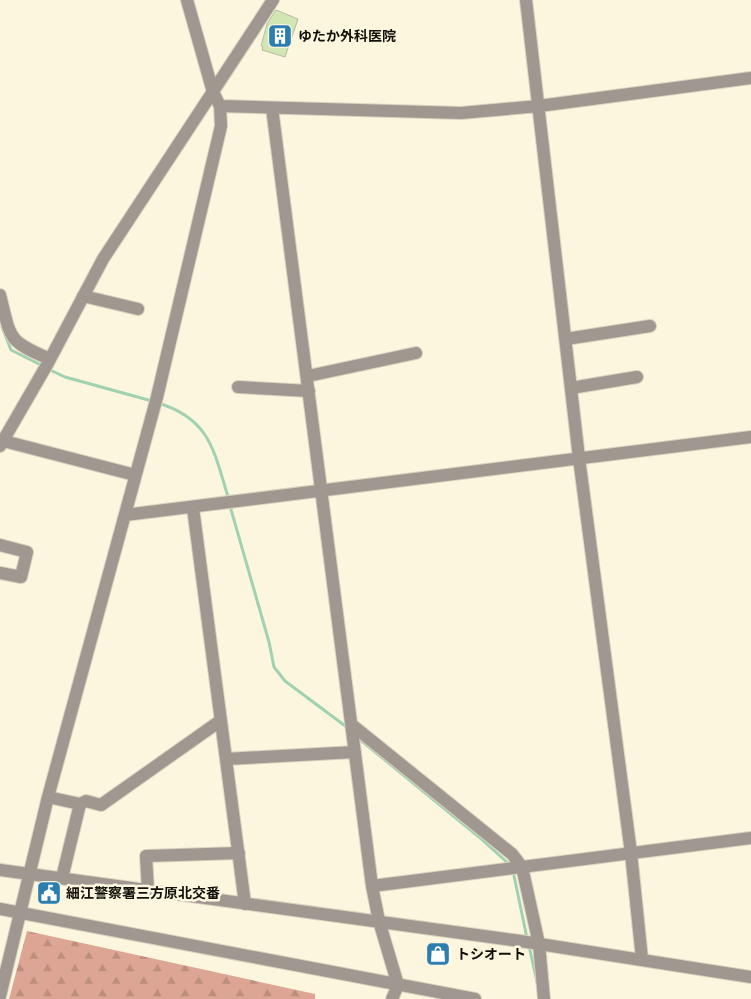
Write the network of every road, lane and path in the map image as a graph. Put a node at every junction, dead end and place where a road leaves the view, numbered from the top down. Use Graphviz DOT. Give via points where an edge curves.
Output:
graph roads {
  1 [pos="273,0"];
  2 [pos="183,1"];
  3 [pos="524,1"];
  4 [pos="751,78"];
  5 [pos="214,92"];
  6 [pos="220,106"];
  7 [pos="539,106"];
  8 [pos="272,108"];
  9 [pos="0,295"];
  10 [pos="83,296"];
  11 [pos="138,309"];
  12 [pos="650,326"];
  13 [pos="566,339"];
  14 [pos="416,353"];
  15 [pos="47,365"];
  16 [pos="308,376"];
  17 [pos="636,377"];
  18 [pos="238,387"];
  19 [pos="571,388"];
  20 [pos="308,391"];
  21 [pos="751,437"];
  22 [pos="1,442"];
  23 [pos="579,458"];
  24 [pos="135,475"];
  25 [pos="322,490"];
  26 [pos="193,508"];
  27 [pos="125,515"];
  28 [pos="0,545"];
  29 [pos="0,573"];
  30 [pos="220,721"];
  31 [pos="352,727"];
  32 [pos="354,747"];
  33 [pos="226,759"];
  34 [pos="48,797"];
  35 [pos="80,804"];
  36 [pos="751,838"];
  37 [pos="239,853"];
  38 [pos="632,853"];
  39 [pos="520,868"];
  40 [pos="0,870"];
  41 [pos="29,874"];
  42 [pos="62,878"];
  43 [pos="372,886"];
  44 [pos="148,890"];
  45 [pos="245,904"];
  46 [pos="0,909"];
  47 [pos="22,913"];
  48 [pos="378,922"];
  49 [pos="537,944"];
  50 [pos="642,959"];
  51 [pos="751,977"];
  52 [pos="398,985"];
  53 [pos="0,996"];
  54 [pos="392,999"];
  55 [pos="475,999"];
  56 [pos="544,999"];
  1 -- 5 [label="street"];
  2 -- 5 [label="street"];
  3 -- 7 [label="street"];
  4 -- 7 [label="street"];
  5 -- 6 [label="street"];
  5 -- 10 [label="street" via="103,258"];
  6 -- 8 [label="street"];
  6 -- 24 [label="street" via="221,126 156,402"];
  7 -- 8 [label="street" via="461,113"];
  7 -- 13 [label="street"];
  8 -- 16 [label="street"];
  9 -- 15 [label="street" via="13,340"];
  10 -- 11 [label="street"];
  10 -- 15 [label="street"];
  12 -- 13 [label="street"];
  13 -- 19 [label="street"];
  14 -- 16 [label="street"];
  15 -- 22 [label="street"];
  16 -- 20 [label="street"];
  17 -- 19 [label="street"];
  18 -- 20 [label="street"];
  19 -- 23 [label="street"];
  20 -- 25 [label="street"];
  21 -- 23 [label="street"];
  22 -- 24 [label="street"];
  23 -- 25 [label="street"];
  23 -- 38 [label="street"];
  24 -- 27 [label="street"];
  25 -- 26 [label="street"];
  25 -- 31 [label="street"];
  26 -- 27 [label="street"];
  26 -- 30 [label="street"];
  27 -- 34 [label="street"];
  28 -- 29 [label="street" via="27,552 21,577"];
  30 -- 33 [label="street"];
  30 -- 35 [label="street" via="101,805 86,801"];
  31 -- 32 [label="street"];
  31 -- 39 [label="street" via="512,854"];
  32 -- 33 [label="street"];
  32 -- 43 [label="street"];
  33 -- 37 [label="street"];
  34 -- 35 [label="street"];
  34 -- 41 [label="street"];
  35 -- 42 [label="street"];
  36 -- 38 [label="street"];
  37 -- 44 [label="street" via="146,856"];
  37 -- 45 [label="street"];
  38 -- 39 [label="street"];
  38 -- 50 [label="street"];
  39 -- 43 [label="street"];
  39 -- 49 [label="street"];
  40 -- 41 [label="street"];
  41 -- 42 [label="street"];
  41 -- 47 [label="street"];
  42 -- 44 [label="street"];
  43 -- 48 [label="street"];
  44 -- 45 [label="street"];
  45 -- 48 [label="street"];
  46 -- 47 [label="street"];
  47 -- 52 [label="street"];
  47 -- 53 [label="street"];
  48 -- 49 [label="street"];
  48 -- 52 [label="street"];
  49 -- 50 [label="street"];
  49 -- 56 [label="street"];
  50 -- 51 [label="street"];
  52 -- 54 [label="street"];
  52 -- 55 [label="street"];
}
